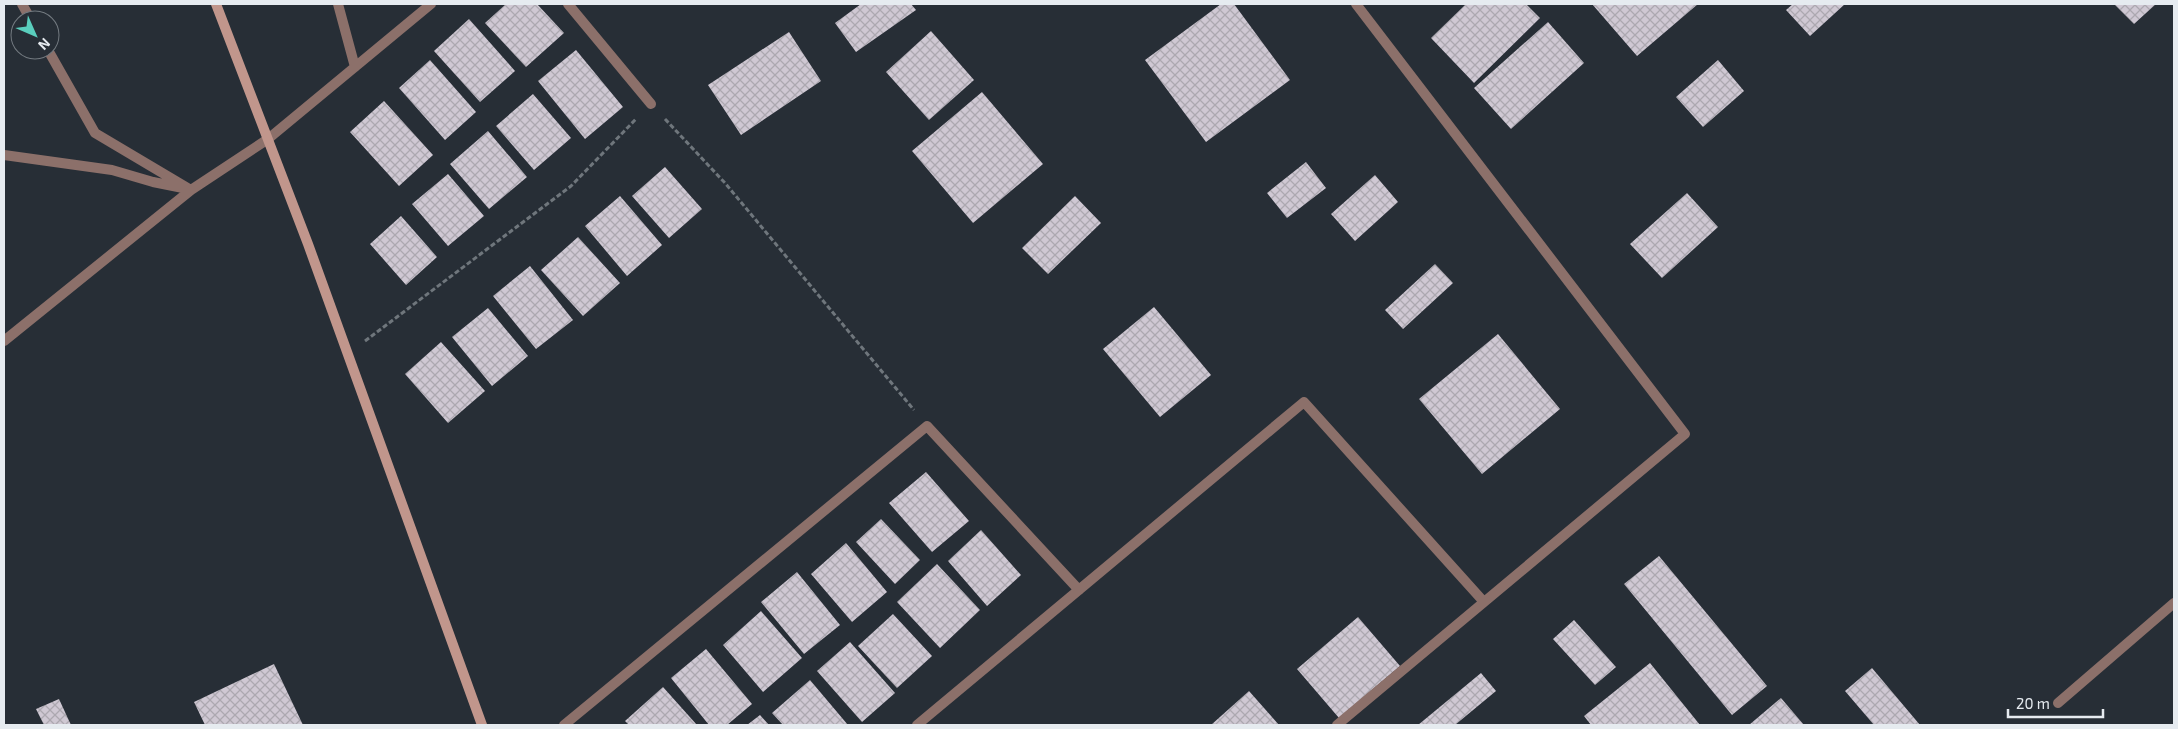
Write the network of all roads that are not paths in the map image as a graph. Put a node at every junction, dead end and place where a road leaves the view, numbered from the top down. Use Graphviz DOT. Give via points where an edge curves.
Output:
graph roads {
  1 [pos="216,4"];
  2 [pos="338,4"];
  3 [pos="432,4"];
  4 [pos="568,4"];
  5 [pos="1356,4"];
  6 [pos="54,60"];
  7 [pos="355,67"];
  8 [pos="651,104"];
  9 [pos="268,139"];
  10 [pos="4,155"];
  11 [pos="191,190"];
  12 [pos="4,341"];
  13 [pos="1079,590"];
  14 [pos="1484,602"];
  15 [pos="2174,603"];
  16 [pos="2058,703"];
  17 [pos="482,725"];
  18 [pos="564,725"];
  19 [pos="917,725"];
  20 [pos="1336,725"];
  1 -- 9 [label="street"];
  2 -- 7 [label="street"];
  3 -- 7 [label="street"];
  4 -- 8 [label="street"];
  5 -- 14 [label="street" via="1685,434"];
  6 -- 11 [label="street" via="94,133"];
  7 -- 9 [label="street"];
  9 -- 11 [label="street"];
  9 -- 17 [label="street"];
  10 -- 11 [label="street" via="112,170"];
  11 -- 12 [label="street"];
  13 -- 14 [label="street" via="1304,402"];
  13 -- 18 [label="street" via="927,426"];
  13 -- 19 [label="street"];
  14 -- 20 [label="street"];
  15 -- 16 [label="street"];
}
